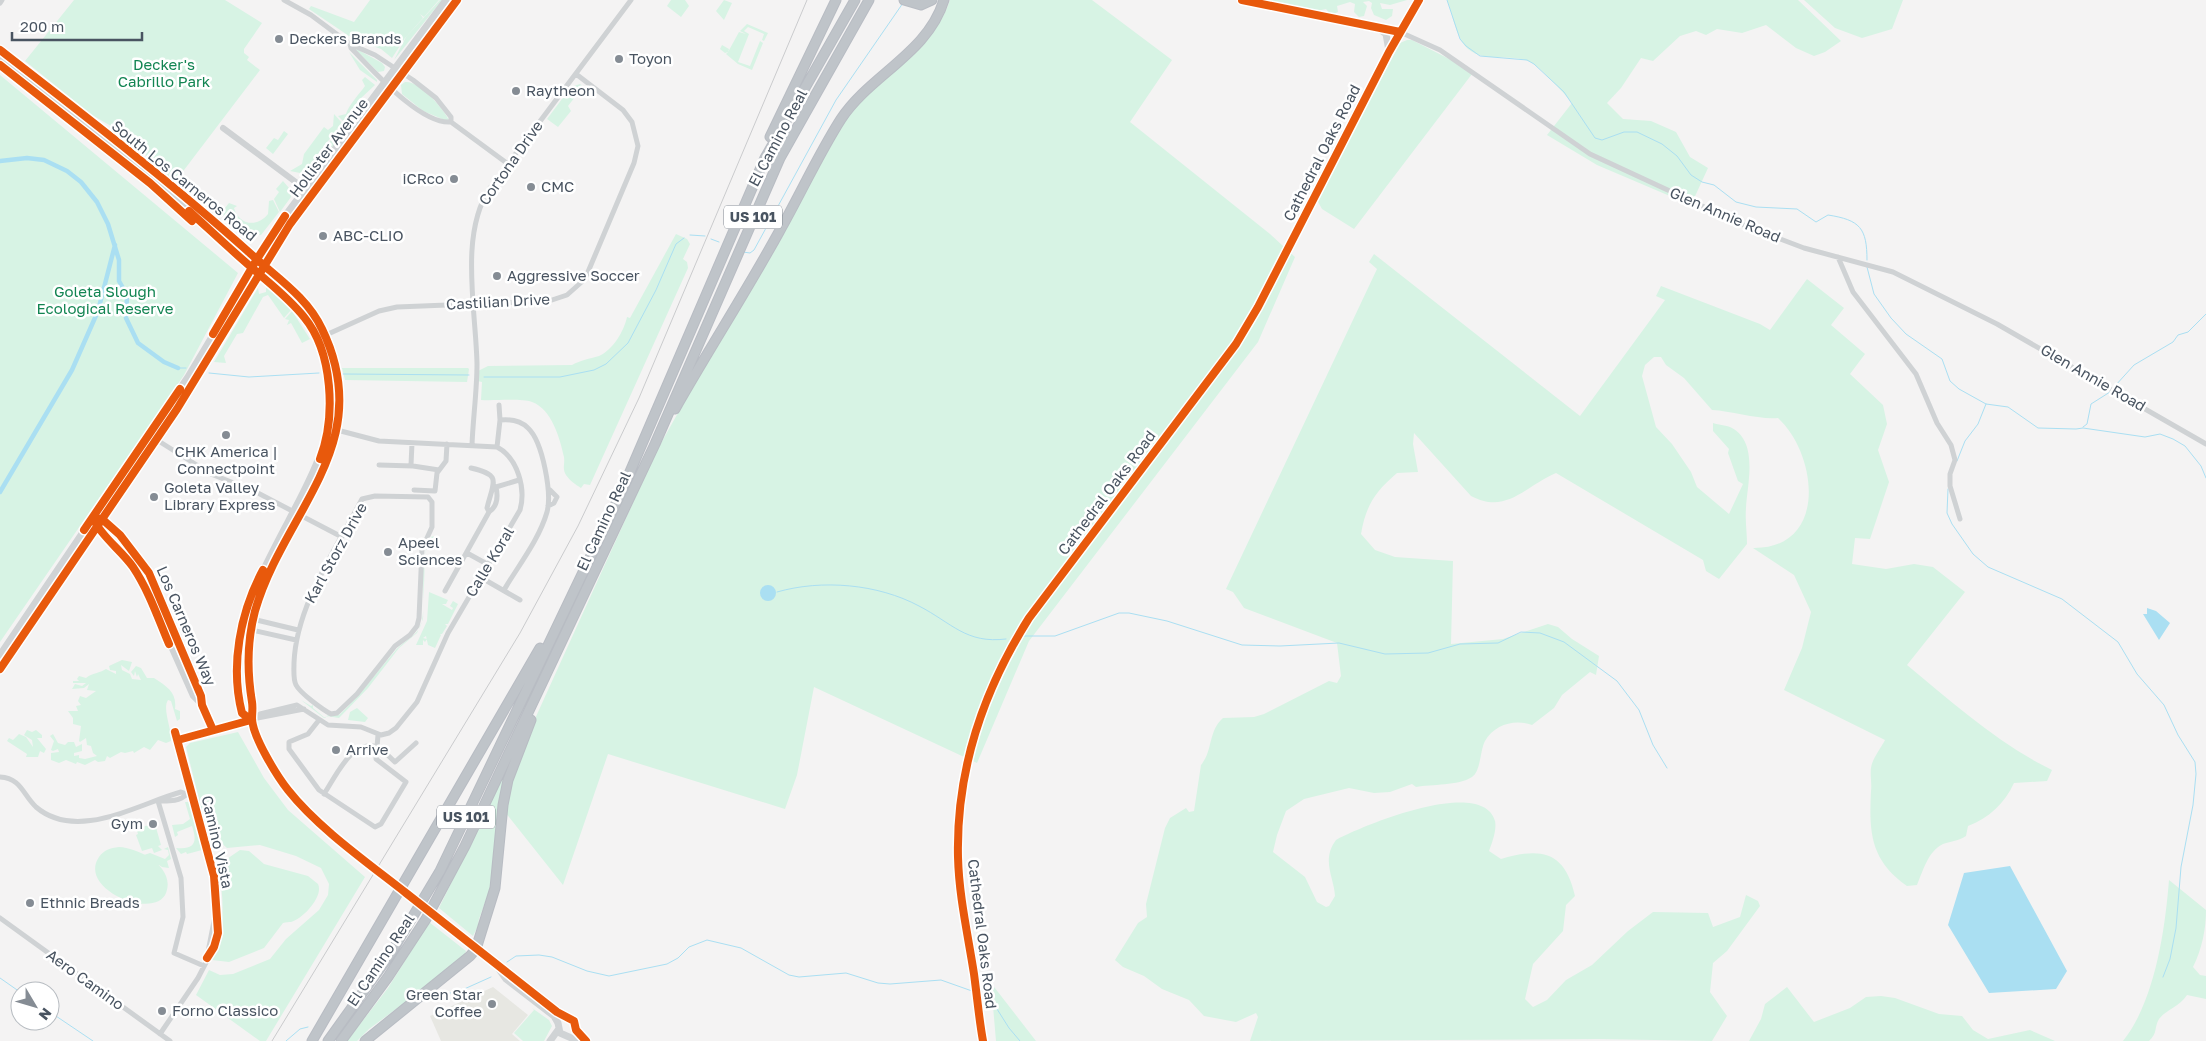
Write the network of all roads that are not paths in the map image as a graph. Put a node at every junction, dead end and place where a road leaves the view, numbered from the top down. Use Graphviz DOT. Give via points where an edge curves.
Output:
graph roads {
  1 [pos="284,0"];
  2 [pos="446,0"];
  3 [pos="456,0"];
  4 [pos="631,0"];
  5 [pos="836,0"];
  6 [pos="855,0"];
  7 [pos="869,0"];
  8 [pos="932,0"];
  9 [pos="944,0"];
  10 [pos="1242,0"];
  11 [pos="1419,0"];
  12 [pos="907,2"];
  13 [pos="1376,27"];
  14 [pos="1400,32"];
  15 [pos="350,44"];
  16 [pos="0,50"];
  17 [pos="1389,52"];
  18 [pos="0,59"];
  19 [pos="398,70"];
  20 [pos="576,74"];
  21 [pos="385,82"];
  22 [pos="391,88"];
  23 [pos="451,122"];
  24 [pos="223,128"];
  25 [pos="508,164"];
  26 [pos="304,189"];
  27 [pos="750,193"];
  28 [pos="1838,257"];
  29 [pos="257,259"];
  30 [pos="264,265"];
  31 [pos="252,268"];
  32 [pos="259,274"];
  33 [pos="474,304"];
  34 [pos="325,336"];
  35 [pos="318,339"];
  36 [pos="500,405"];
  37 [pos="500,420"];
  38 [pos="337,430"];
  39 [pos="149,435"];
  40 [pos="157,440"];
  41 [pos="412,443"];
  42 [pos="447,444"];
  43 [pos="472,444"];
  44 [pos="655,444"];
  45 [pos="2206,444"];
  46 [pos="497,447"];
  47 [pos="379,465"];
  48 [pos="411,466"];
  49 [pos="471,468"];
  50 [pos="439,470"];
  51 [pos="519,480"];
  52 [pos="495,486"];
  53 [pos="414,490"];
  54 [pos="294,511"];
  55 [pos="301,514"];
  56 [pos="93,518"];
  57 [pos="102,519"];
  58 [pos="1960,519"];
  59 [pos="97,527"];
  60 [pos="342,536"];
  61 [pos="467,553"];
  62 [pos="487,564"];
  63 [pos="480,577"];
  64 [pos="579,578"];
  65 [pos="504,590"];
  66 [pos="445,591"];
  67 [pos="520,600"];
  68 [pos="244,617"];
  69 [pos="253,619"];
  70 [pos="572,622"];
  71 [pos="242,628"];
  72 [pos="251,630"];
  73 [pos="298,630"];
  74 [pos="174,634"];
  75 [pos="166,637"];
  76 [pos="296,640"];
  77 [pos="0,655"];
  78 [pos="0,669"];
  79 [pos="202,705"];
  80 [pos="251,720"];
  81 [pos="319,720"];
  82 [pos="213,730"];
  83 [pos="175,732"];
  84 [pos="378,735"];
  85 [pos="178,740"];
  86 [pos="416,743"];
  87 [pos="376,747"];
  88 [pos="0,777"];
  89 [pos="189,793"];
  90 [pos="324,794"];
  91 [pos="158,801"];
  92 [pos="400,888"];
  93 [pos="0,918"];
  94 [pos="476,949"];
  95 [pos="204,966"];
  96 [pos="497,967"];
  97 [pos="565,1018"];
  98 [pos="558,1026"];
  99 [pos="576,1030"];
  100 [pos="160,1034"];
  101 [pos="566,1036"];
  102 [pos="170,1041"];
  103 [pos="312,1041"];
  104 [pos="328,1041"];
  105 [pos="341,1041"];
  106 [pos="365,1041"];
  107 [pos="550,1041"];
  108 [pos="557,1041"];
  109 [pos="578,1041"];
  110 [pos="586,1041"];
  111 [pos="983,1041"];
  1 -- 15 [label="street"];
  2 -- 19 [label="main road, Hollister Avenue"];
  3 -- 19 [label="main road, Hollister Avenue"];
  4 -- 20 [label="street, Cortona Drive"];
  5 -- 27 [label="highway" via="752,176"];
  6 -- 27 [label="highway, El Camino Real / US 101" via="787,116"];
  7 -- 44 [label="highway, El Camino Real / US 101" via="780,158"];
  8 -- 12 [label="highway" via="920,5"];
  9 -- 44 [label="highway" via="925,36 860,96 842,118 780,232"];
  10 -- 13 [label="main road, Glen Annie Road"];
  11 -- 14 [label="main road, Cathedral Oaks Road"];
  13 -- 14 [label="main road, Glen Annie Road"];
  13 -- 17 [label="main road" via="1386,34"];
  14 -- 17 [label="main road, Cathedral Oaks Road"];
  14 -- 28 [label="street, Glen Annie Road" via="1448,55 1590,154 1741,224"];
  15 -- 19 [label="street"];
  15 -- 21 [label="street"];
  16 -- 29 [label="main road, South Los Carneros Road"];
  17 -- 111 [label="main road, Cathedral Oaks Road" via="1236,344 1029,618 991,688 968,761 958,833 960,887"];
  18 -- 31 [label="main road, South Los Carneros Road" via="168,193"];
  19 -- 21 [label="main road, Hollister Avenue"];
  19 -- 22 [label="main road, Hollister Avenue"];
  19 -- 23 [label="street" via="436,98 451,117"];
  20 -- 25 [label="street, Cortona Drive"];
  20 -- 33 [label="street, Castilian Drive" via="623,110 632,122 637,138 634,162 590,267 578,287 558,299"];
  21 -- 22 [label="street"];
  21 -- 26 [label="main road, Hollister Avenue"];
  22 -- 23 [label="street" via="423,113"];
  22 -- 30 [label="main road, Hollister Avenue" via="315,188"];
  23 -- 25 [label="street"];
  24 -- 26 [label="street"];
  25 -- 33 [label="street, Cortona Drive" via="484,196 474,224"];
  26 -- 29 [label="main road, Hollister Avenue"];
  27 -- 64 [label="highway, El Camino Real / US 101" via="644,441"];
  28 -- 45 [label="street, Glen Annie Road" via="1888,270 1997,324"];
  28 -- 58 [label="street" via="1853,292 1916,374 1937,423 1951,445 1955,460 1950,486"];
  29 -- 30 [label="main road, South Los Carneros Road"];
  29 -- 31 [label="main road, Hollister Avenue"];
  30 -- 32 [label="main road, Hollister Avenue"];
  30 -- 34 [label="main road, South Los Carneros Road" via="311,310"];
  31 -- 32 [label="main road, South Los Carneros Road"];
  31 -- 39 [label="main road, Hollister Avenue" via="188,377"];
  32 -- 35 [label="main road, South Los Carneros Road" via="305,317"];
  32 -- 40 [label="main road, Hollister Avenue"];
  33 -- 34 [label="street, Castilian Drive" via="391,308"];
  33 -- 43 [label="street, Cortona Drive" via="477,367"];
  34 -- 35 [label="street, Castilian Drive"];
  34 -- 38 [label="main road, South Los Carneros Road" via="340,401"];
  35 -- 54 [label="main road, South Los Carneros Road" via="330,394 326,442"];
  36 -- 37 [label="street"];
  37 -- 46 [label="street"];
  37 -- 65 [label="street" via="517,421 530,430 550,490 557,497 548,506 539,531"];
  38 -- 41 [label="street" via="379,441"];
  38 -- 55 [label="main road, South Los Carneros Road" via="329,460"];
  39 -- 40 [label="street"];
  39 -- 56 [label="main road, Hollister Avenue"];
  40 -- 54 [label="street" via="211,474"];
  40 -- 57 [label="main road, Hollister Avenue"];
  41 -- 42 [label="street"];
  41 -- 48 [label="street"];
  42 -- 43 [label="street"];
  42 -- 50 [label="street" via="446,461"];
  43 -- 46 [label="street"];
  44 -- 70 [label="highway, El Camino Real / US 101"];
  46 -- 51 [label="street, Calle Koral" via="509,456"];
  47 -- 48 [label="street"];
  48 -- 50 [label="street"];
  49 -- 52 [label="street" via="490,472"];
  50 -- 53 [label="street" via="435,491"];
  51 -- 52 [label="street"];
  51 -- 62 [label="street, Calle Koral" via="522,493 520,510"];
  52 -- 61 [label="street" via="487,508 489,512"];
  54 -- 55 [label="street"];
  54 -- 68 [label="main road, South Los Carneros Road" via="258,580"];
  55 -- 60 [label="street"];
  55 -- 69 [label="main road, South Los Carneros Road" via="268,577"];
  56 -- 57 [label="street"];
  56 -- 59 [label="street, Los Carneros Way"];
  56 -- 77 [label="main road, Hollister Avenue"];
  57 -- 59 [label="main road, Hollister Avenue"];
  57 -- 74 [label="street, Los Carneros Way" via="131,546 145,566"];
  59 -- 75 [label="street, Los Carneros Way" via="123,553 141,579"];
  59 -- 78 [label="main road, Hollister Avenue"];
  60 -- 73 [label="street, Karl Storz Drive" via="303,613"];
  60 -- 76 [label="street, Karl Storz Drive" via="365,498 431,499 432,527 422,549 417,626 395,646 357,694 334,714 296,686"];
  61 -- 62 [label="street"];
  61 -- 66 [label="street"];
  62 -- 63 [label="street, Calle Koral"];
  63 -- 65 [label="street"];
  63 -- 84 [label="street, Calle Koral" via="443,643 412,710 392,732"];
  64 -- 92 [label="highway"];
  64 -- 104 [label="highway, El Camino Real / US 101" via="440,871 391,953"];
  65 -- 67 [label="street"];
  68 -- 69 [label="street"];
  68 -- 71 [label="main road, South Los Carneros Road"];
  69 -- 72 [label="main road, South Los Carneros Road"];
  69 -- 73 [label="street"];
  70 -- 94 [label="highway" via="508,780 495,888"];
  70 -- 105 [label="highway, El Camino Real / US 101" via="434,905 388,977"];
  71 -- 72 [label="street"];
  71 -- 80 [label="main road, South Los Carneros Road" via="237,656 237,691 242,713"];
  72 -- 76 [label="street"];
  72 -- 80 [label="main road, South Los Carneros Road" via="248,662 253,710"];
  73 -- 76 [label="street, Karl Storz Drive"];
  74 -- 75 [label="street"];
  74 -- 79 [label="street, Los Carneros Way"];
  75 -- 79 [label="street, Los Carneros Way" via="193,696"];
  79 -- 82 [label="street, Los Carneros Way"];
  80 -- 81 [label="street" via="260,714 292,705"];
  80 -- 82 [label="street"];
  80 -- 92 [label="main road, South Los Carneros Road, bridge" via="263,750 288,790 309,812"];
  81 -- 84 [label="street" via="328,725 361,727"];
  81 -- 90 [label="street" via="308,734 288,744 304,773"];
  82 -- 85 [label="street"];
  83 -- 85 [label="street, Camino Vista"];
  84 -- 87 [label="street"];
  85 -- 89 [label="street, Camino Vista"];
  86 -- 87 [label="street" via="397,764"];
  87 -- 90 [label="street" via="365,747 352,753"];
  87 -- 90 [label="street" via="379,762 406,782 381,824 373,826"];
  88 -- 91 [label="street" via="17,782 42,812 69,821 98,820"];
  89 -- 91 [label="street" via="174,801"];
  89 -- 95 [label="street, Camino Vista" via="214,876 218,933"];
  91 -- 95 [label="street" via="180,878 183,917 174,953"];
  92 -- 94 [label="main road, South Los Carneros Road, bridge"];
  92 -- 103 [label="highway"];
  93 -- 100 [label="street, Aero Camino"];
  94 -- 96 [label="main road, South Los Carneros Road"];
  94 -- 106 [label="highway"];
  95 -- 100 [label="street, Camino Vista" via="189,994"];
  96 -- 97 [label="main road" via="511,974"];
  96 -- 98 [label="main road" via="506,979 552,1014"];
  97 -- 98 [label="main road"];
  97 -- 99 [label="main road" via="574,1021"];
  98 -- 101 [label="main road"];
  98 -- 107 [label="main road"];
  99 -- 101 [label="main road"];
  99 -- 110 [label="main road"];
  100 -- 102 [label="street, Aero Camino"];
  101 -- 108 [label="main road"];
  101 -- 109 [label="main road"];
}
